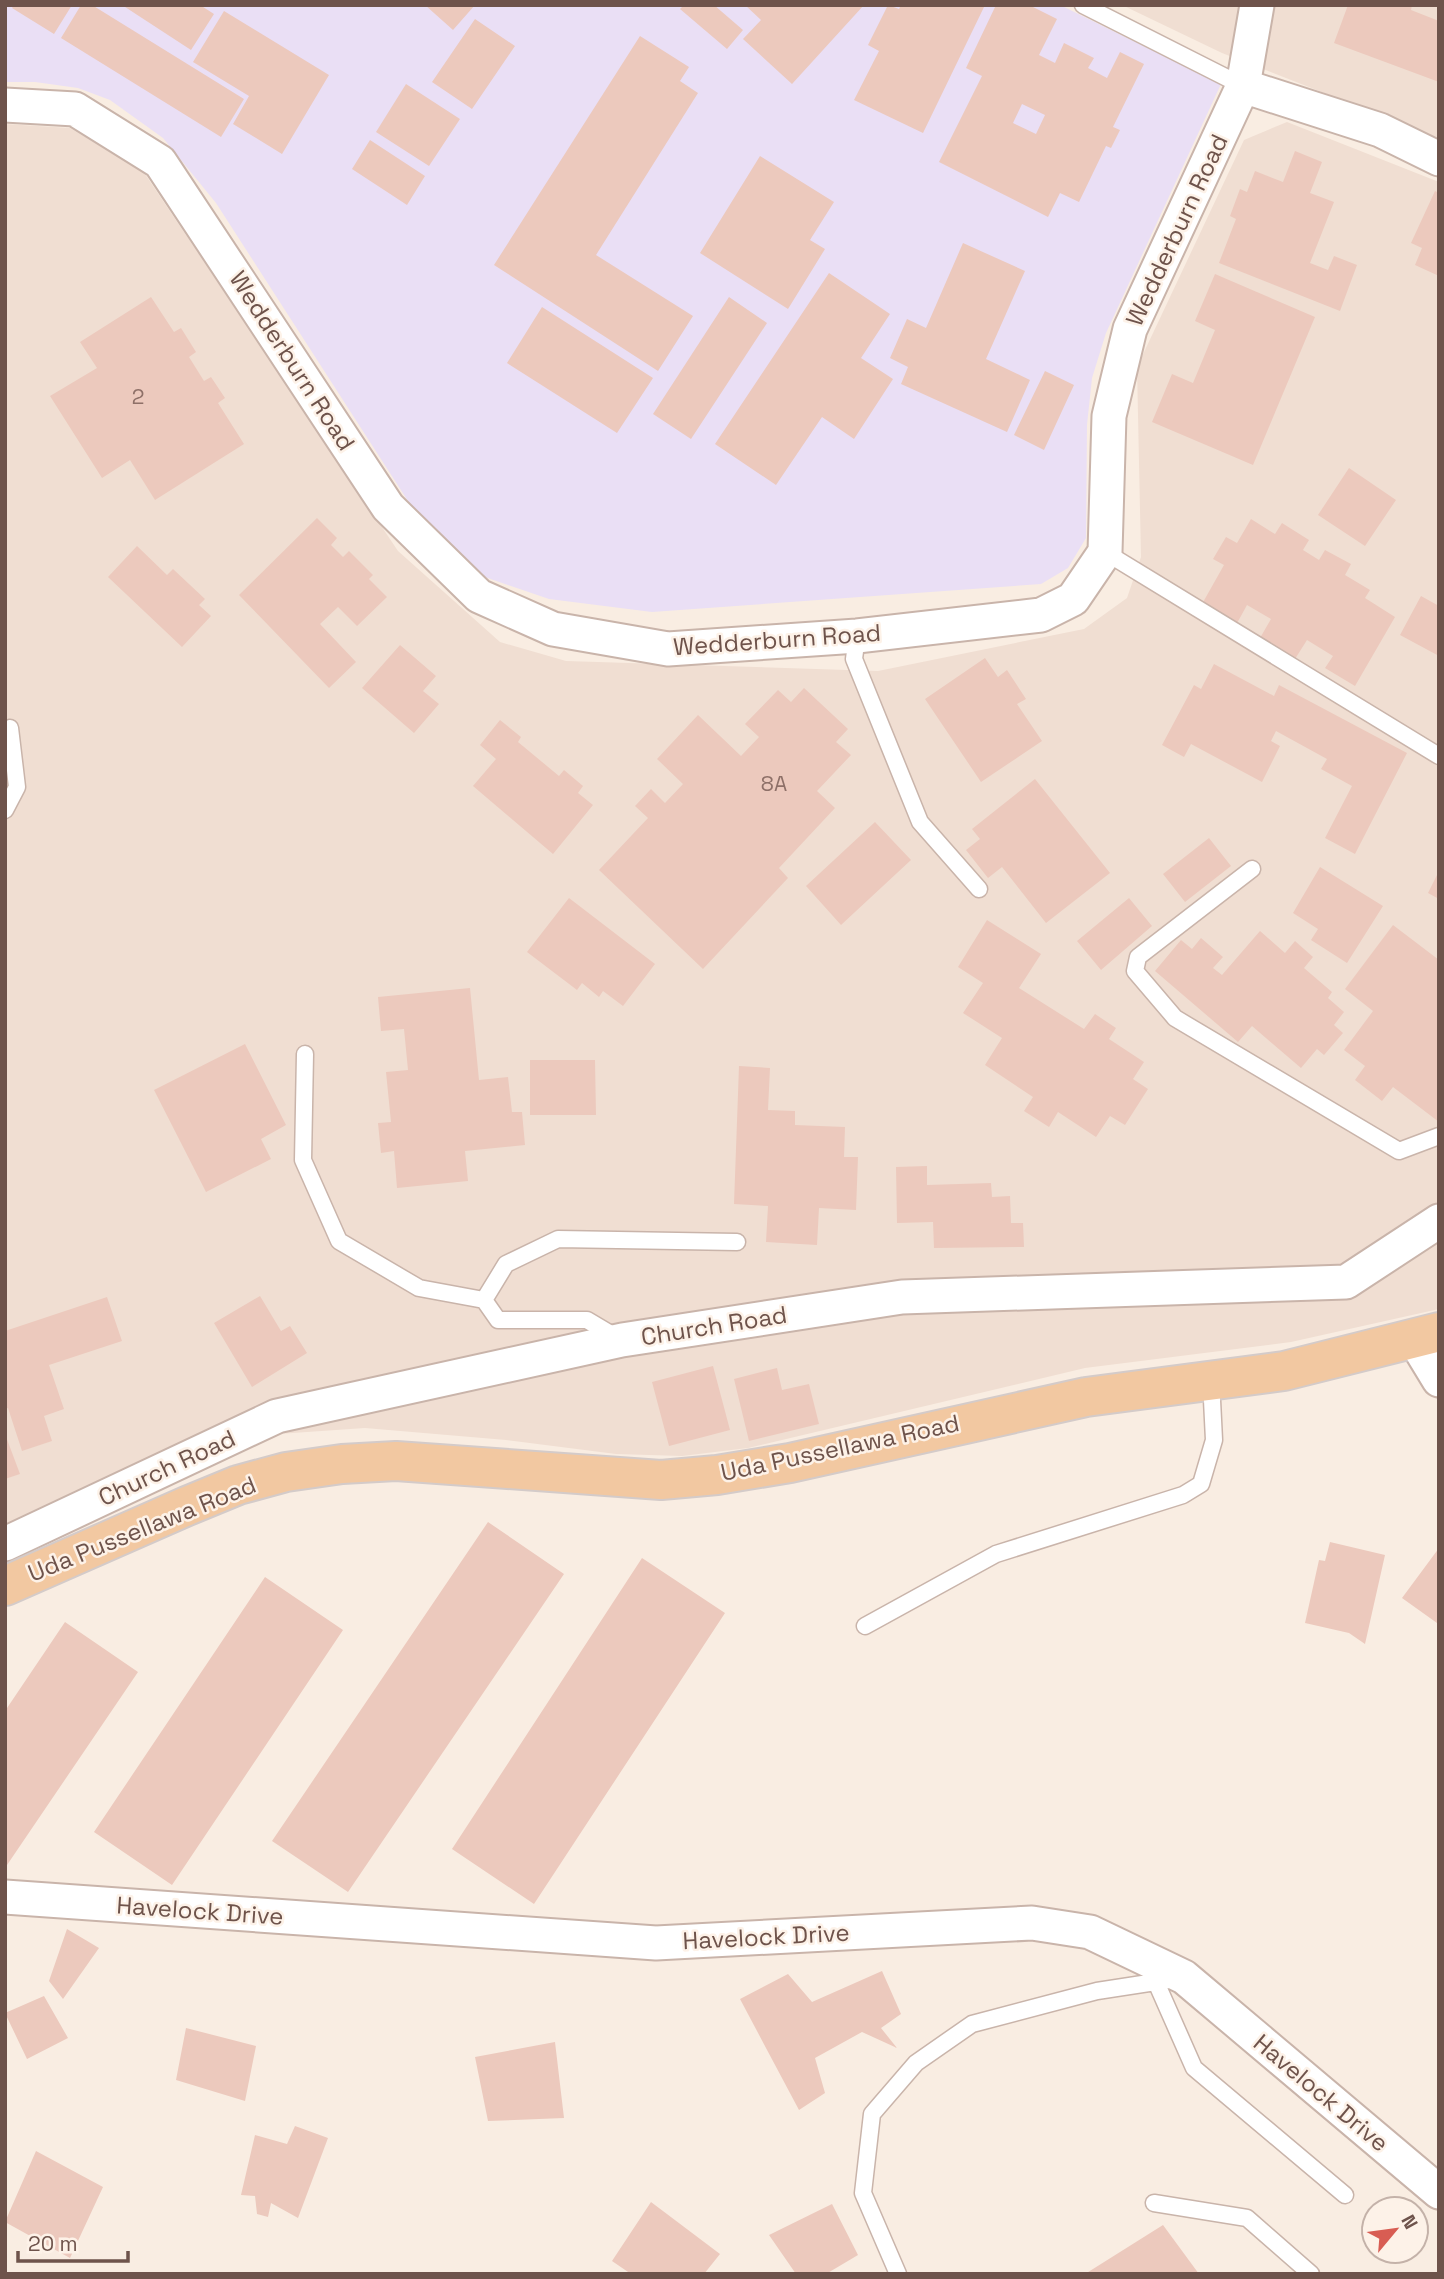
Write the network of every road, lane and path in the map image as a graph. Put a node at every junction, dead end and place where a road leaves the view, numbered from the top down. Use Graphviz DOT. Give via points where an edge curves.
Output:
graph roads {
  1 [pos="1083,5"];
  2 [pos="1257,5"];
  3 [pos="1243,86"];
  4 [pos="5,104"];
  5 [pos="1439,159"];
  6 [pos="1105,552"];
  7 [pos="857,636"];
  8 [pos="10,729"];
  9 [pos="1439,756"];
  10 [pos="5,810"];
  11 [pos="1252,869"];
  12 [pos="979,889"];
  13 [pos="305,1054"];
  14 [pos="1439,1136"];
  15 [pos="1439,1221"];
  16 [pos="737,1242"];
  17 [pos="485,1300"];
  18 [pos="1426,1335"];
  19 [pos="622,1340"];
  20 [pos="1211,1380"];
  21 [pos="1439,1380"];
  22 [pos="5,1544"];
  23 [pos="5,1586"];
  24 [pos="865,1626"];
  25 [pos="5,1897"];
  26 [pos="1170,1979"];
  27 [pos="1439,2192"];
  28 [pos="1345,2195"];
  29 [pos="1154,2203"];
  30 [pos="898,2274"];
  31 [pos="1311,2274"];
  1 -- 3 [label="lane"];
  2 -- 3 [label="street, Wedderburn Road"];
  3 -- 5 [label="street" via="1380,130"];
  3 -- 6 [label="street, Wedderburn Road" via="1130,329 1109,416"];
  4 -- 7 [label="street, Wedderburn Road" via="75,109 160,162 388,507 479,596 553,629 668,649"];
  6 -- 7 [label="street, Wedderburn Road" via="1073,599 1041,615"];
  6 -- 9 [label="lane"];
  7 -- 12 [label="lane" via="854,659 920,822"];
  8 -- 10 [label="lane" via="17,787"];
  11 -- 14 [label="lane" via="1138,957 1135,971 1175,1018 1399,1151"];
  13 -- 17 [label="lane" via="303,1160 339,1241 419,1288"];
  15 -- 19 [label="street, Church Road" via="1346,1282 902,1297"];
  16 -- 17 [label="lane" via="558,1239 506,1264"];
  17 -- 19 [label="lane" via="498,1320 587,1320"];
  18 -- 20 [label="main road, Uda Pussellawa Road" via="1284,1371"];
  18 -- 21 [label="street"];
  19 -- 22 [label="street, Church Road" via="277,1416"];
  20 -- 23 [label="main road, Uda Pussellawa Road" via="1086,1397 790,1464 717,1475 661,1480 396,1461 286,1472 238,1485"];
  20 -- 24 [label="lane" via="1214,1440 1200,1484 1183,1495 996,1554"];
  25 -- 26 [label="street, Havelock Drive" via="656,1943 1032,1923 1090,1932"];
  26 -- 27 [label="street, Havelock Drive"];
  26 -- 28 [label="lane" via="1194,2068"];
  26 -- 30 [label="lane" via="1097,1991 972,2024 916,2063 872,2114 863,2193"];
  29 -- 31 [label="lane" via="1247,2218"];
}
